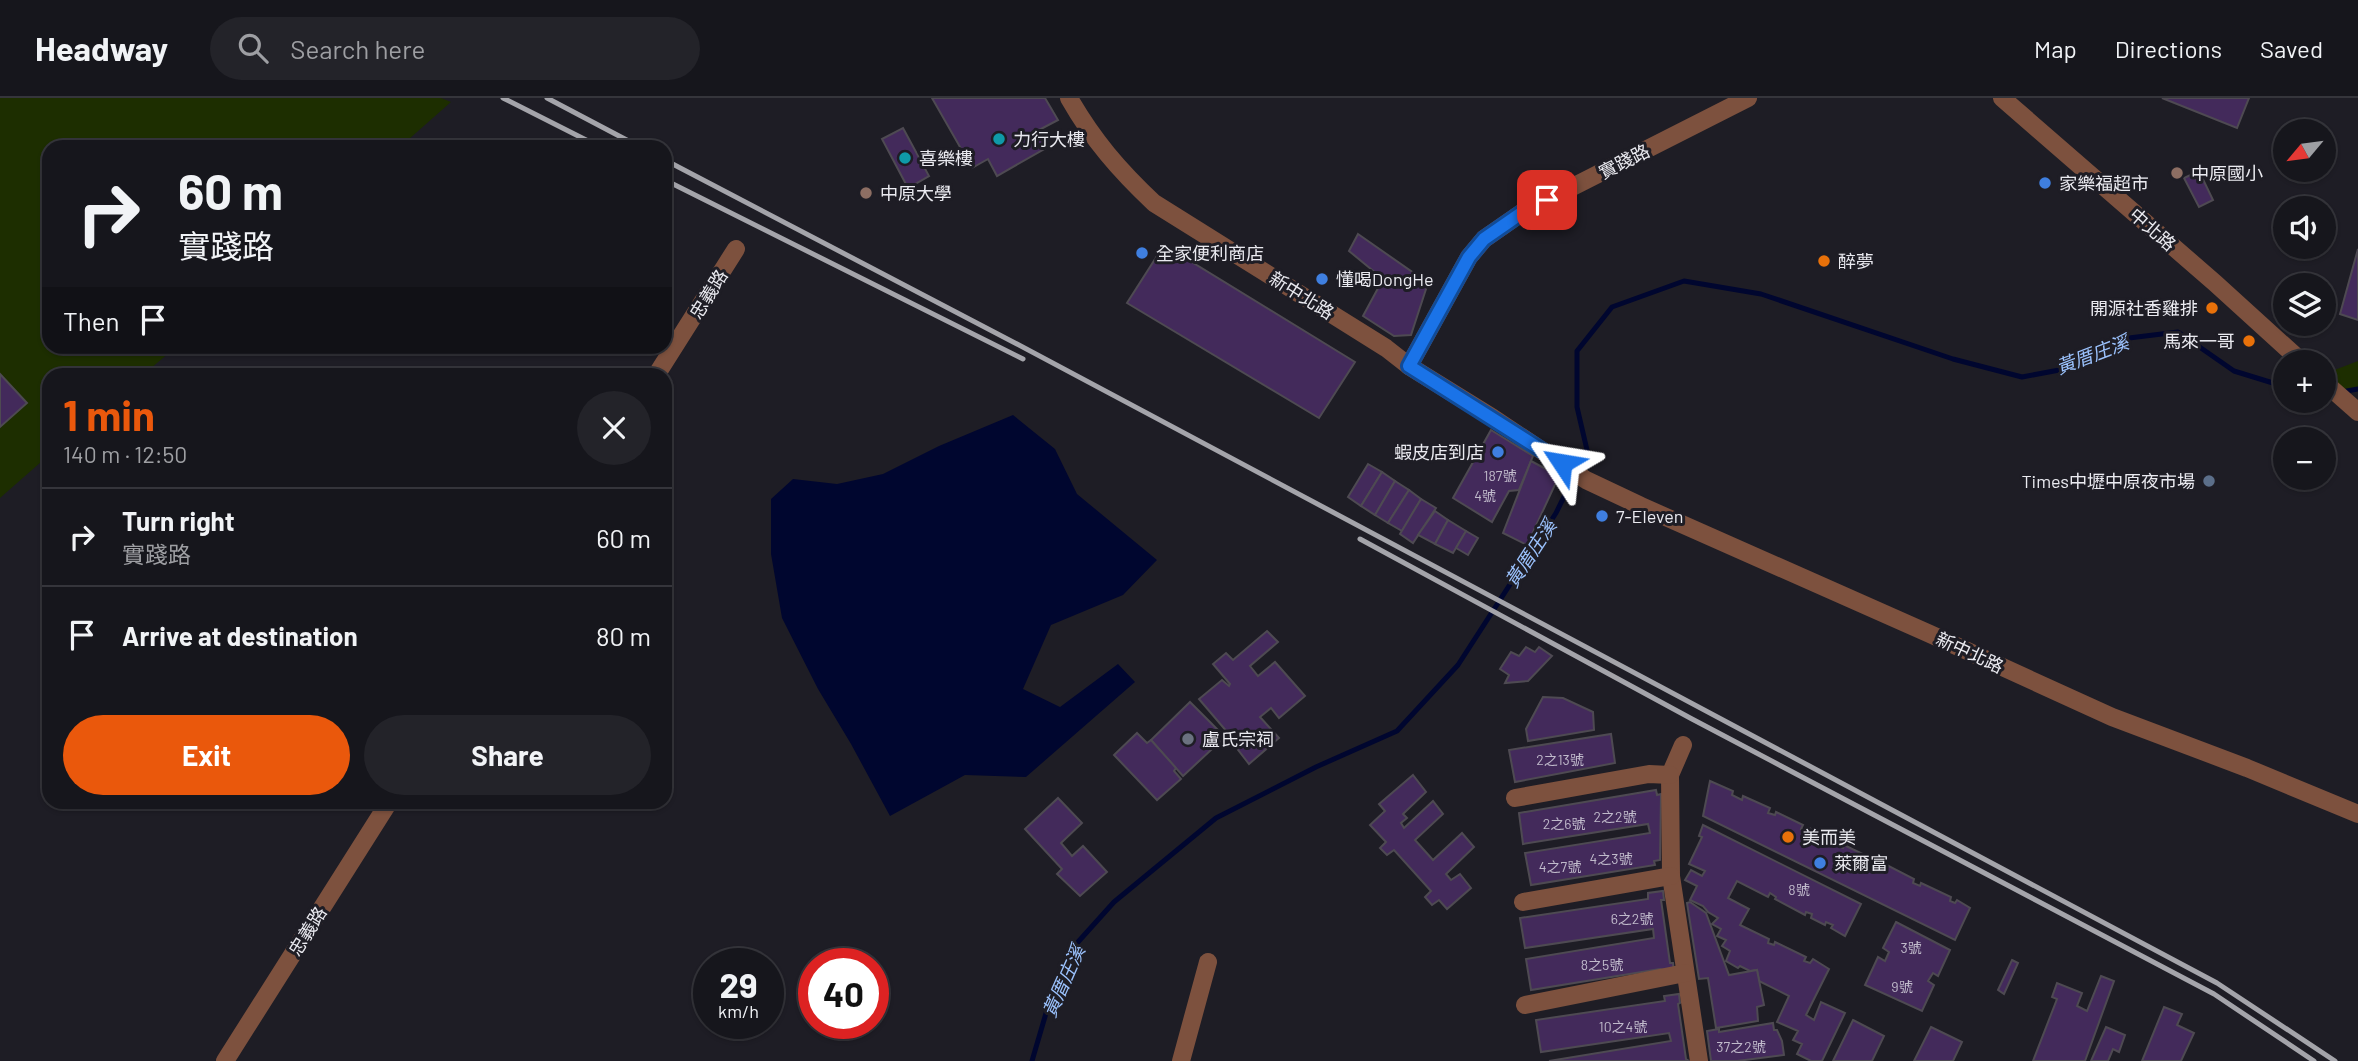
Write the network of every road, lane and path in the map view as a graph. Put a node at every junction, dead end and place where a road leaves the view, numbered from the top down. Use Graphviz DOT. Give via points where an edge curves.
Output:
graph roads {
  1 [pos="1069,98"];
  2 [pos="1748,98"];
  3 [pos="2002,98"];
  4 [pos="736,249"];
  5 [pos="672,350"];
  6 [pos="2289,350"];
  7 [pos="1409,366"];
  8 [pos="2336,393"];
  9 [pos="2355,410"];
  10 [pos="1683,745"];
  11 [pos="1671,775"];
  12 [pos="1515,798"];
  13 [pos="385,809"];
  14 [pos="2358,814"];
  15 [pos="1671,876"];
  16 [pos="1523,902"];
  17 [pos="1208,962"];
  18 [pos="1685,973"];
  19 [pos="1525,1005"];
  20 [pos="225,1061"];
  21 [pos="1181,1061"];
  22 [pos="1699,1061"];
  1 -- 7 [label="street, 新中北路" via="1090,134 1154,203"];
  2 -- 7 [label="street, 實踐路" via="1523,212 1484,239 1469,257"];
  3 -- 6 [label="street, 中北路"];
  4 -- 5 [label="street, 忠義路"];
  7 -- 14 [label="street, 新中北路" via="1586,480 2112,718"];
  8 -- 9 [label="street"];
  10 -- 11 [label="street"];
  11 -- 12 [label="street" via="1649,774"];
  11 -- 15 [label="street"];
  13 -- 20 [label="street, 忠義路"];
  15 -- 16 [label="street"];
  15 -- 18 [label="street"];
  17 -- 21 [label="street"];
  18 -- 19 [label="street"];
  18 -- 22 [label="street"];
}
